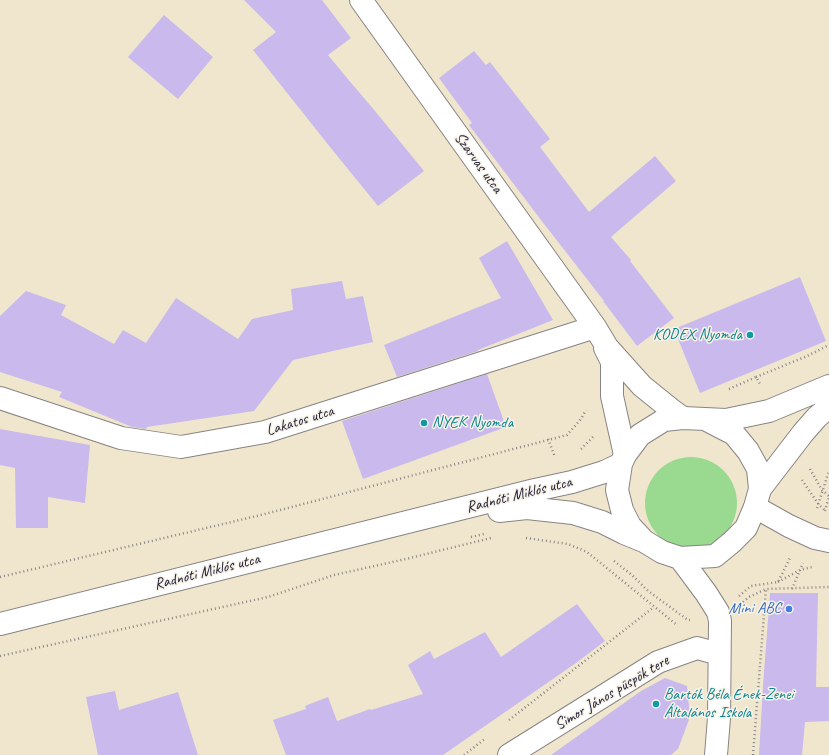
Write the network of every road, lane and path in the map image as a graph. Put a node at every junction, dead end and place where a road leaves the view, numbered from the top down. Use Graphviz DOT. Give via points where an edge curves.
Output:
graph roads {
  1 [pos="361,0"];
  2 [pos="595,327"];
  3 [pos="829,345"];
  4 [pos="756,376"];
  5 [pos="754,383"];
  6 [pos="829,386"];
  7 [pos="758,387"];
  8 [pos="612,396"];
  9 [pos="0,398"];
  10 [pos="829,407"];
  11 [pos="683,418"];
  12 [pos="705,419"];
  13 [pos="596,434"];
  14 [pos="579,450"];
  15 [pos="623,460"];
  16 [pos="829,471"];
  17 [pos="829,496"];
  18 [pos="758,498"];
  19 [pos="415,520"];
  20 [pos="492,532"];
  21 [pos="804,532"];
  22 [pos="469,537"];
  23 [pos="498,537"];
  24 [pos="519,537"];
  25 [pos="644,541"];
  26 [pos="829,541"];
  27 [pos="610,558"];
  28 [pos="680,558"];
  29 [pos="814,566"];
  30 [pos="0,577"];
  31 [pos="778,582"];
  32 [pos="829,588"];
  33 [pos="718,612"];
  34 [pos="0,624"];
  35 [pos="719,654"];
  36 [pos="0,656"];
  37 [pos="507,722"];
  38 [pos="488,736"];
  39 [pos="464,755"];
  40 [pos="509,755"];
  41 [pos="716,755"];
  42 [pos="753,755"];
  1 -- 2 [label="street, Szarvas utca"];
  2 -- 8 [label="street, Szarvas utca" via="612,362"];
  2 -- 9 [label="street, Lakatos utca" via="265,432 181,447 121,438"];
  2 -- 11 [label="street, Szarvas utca" via="607,347 642,386"];
  3 -- 4 [label="path"];
  5 -- 7 [label="path"];
  6 -- 12 [label="street" via="769,411 726,420"];
  8 -- 15 [label="street, Szarvas utca"];
  8 -- 30 [label="path" via="588,406 567,435 265,514"];
  10 -- 18 [label="street" via="812,422"];
  11 -- 12 [label="street"];
  11 -- 15 [label="street" via="664,420 640,435"];
  12 -- 18 [label="street" via="734,434 748,451 758,469"];
  13 -- 14 [label="path"];
  15 -- 19 [label="street, Radnóti Miklós utca" via="604,472 572,482"];
  15 -- 25 [label="street" via="617,490 622,510 630,526"];
  16 -- 17 [label="path" via="822,490"];
  18 -- 21 [label="street" via="789,526"];
  18 -- 28 [label="street" via="746,528 715,556"];
  19 -- 25 [label="street, Radnóti Miklós utca" via="527,508 573,513 602,522"];
  19 -- 34 [label="street, Radnóti Miklós utca"];
  20 -- 22 [label="path"];
  21 -- 26 [label="street"];
  21 -- 31 [label="path"];
  23 -- 36 [label="path" via="334,575 268,596"];
  24 -- 37 [label="path" via="568,544 586,552 654,607"];
  25 -- 28 [label="street" via="662,552"];
  27 -- 33 [label="path" via="648,591 688,620 714,616"];
  28 -- 33 [label="street"];
  29 -- 31 [label="path" via="800,570"];
  31 -- 33 [label="path" via="752,586"];
  32 -- 42 [label="path" via="766,589"];
  33 -- 35 [label="street"];
  35 -- 40 [label="street, Simor János püspök tere" via="697,648 658,662"];
  35 -- 41 [label="street"];
  38 -- 39 [label="path"];
}
